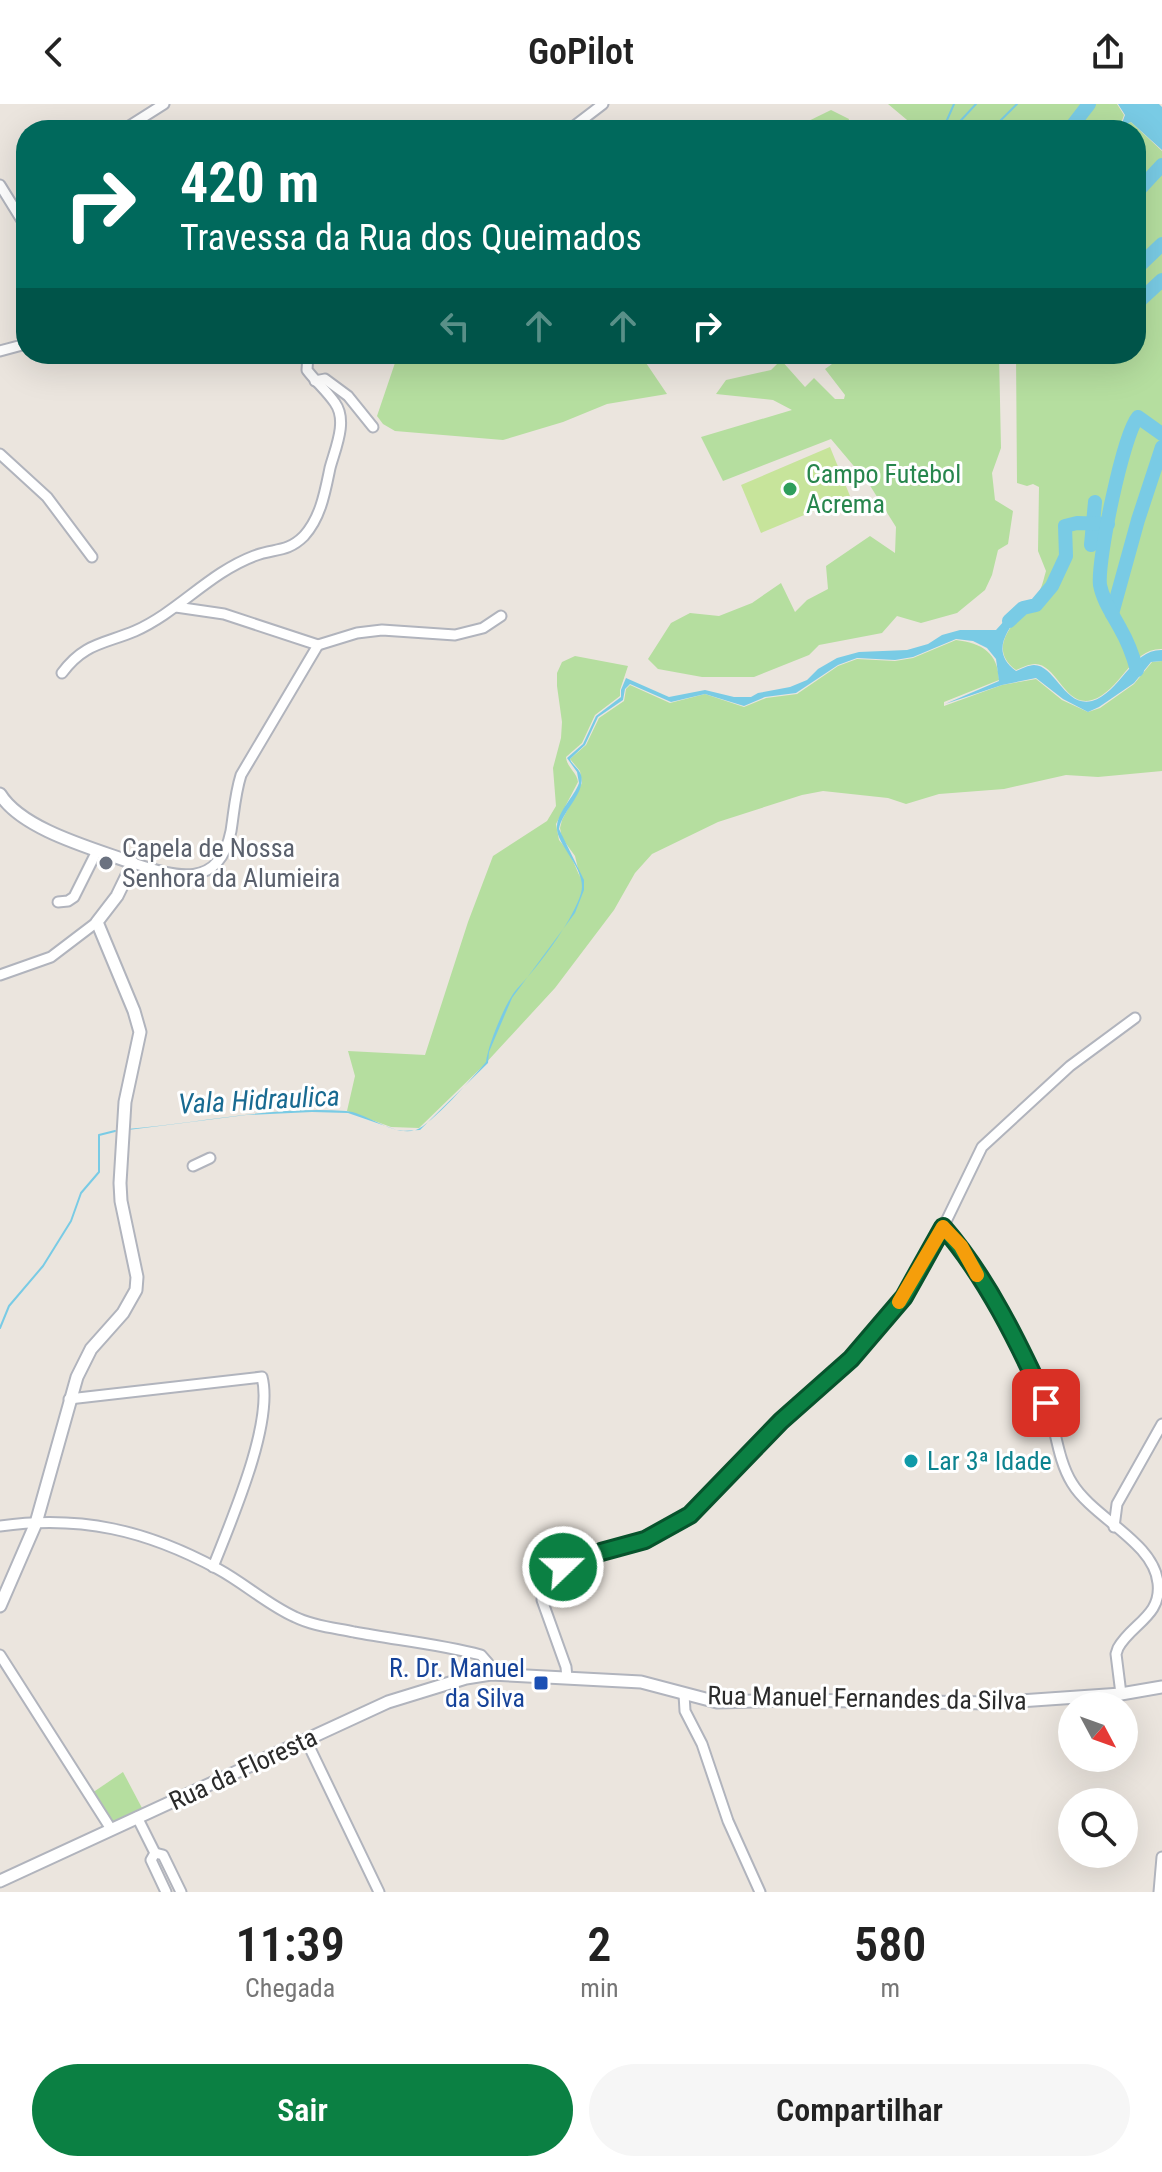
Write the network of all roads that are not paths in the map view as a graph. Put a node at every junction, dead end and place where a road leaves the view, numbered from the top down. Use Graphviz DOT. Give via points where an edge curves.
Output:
graph roads {
  1 [pos="164,104"];
  2 [pos="603,104"];
  3 [pos="139,120"];
  4 [pos="582,120"];
  5 [pos="0,185"];
  6 [pos="16,211"];
  7 [pos="307,364"];
  8 [pos="315,381"];
  9 [pos="373,427"];
  10 [pos="0,454"];
  11 [pos="92,557"];
  12 [pos="176,607"];
  13 [pos="501,616"];
  14 [pos="318,645"];
  15 [pos="62,673"];
  16 [pos="0,797"];
  17 [pos="97,851"];
  18 [pos="133,863"];
  19 [pos="58,902"];
  20 [pos="97,922"];
  21 [pos="0,975"];
  22 [pos="1135,1018"];
  23 [pos="210,1158"];
  24 [pos="193,1166"];
  25 [pos="943,1227"];
  26 [pos="69,1399"];
  27 [pos="1162,1424"];
  28 [pos="1117,1504"];
  29 [pos="1099,1514"];
  30 [pos="36,1523"];
  31 [pos="0,1526"];
  32 [pos="1114,1527"];
  33 [pos="213,1567"];
  34 [pos="0,1606"];
  35 [pos="0,1655"];
  36 [pos="491,1674"];
  37 [pos="567,1678"];
  38 [pos="1162,1687"];
  39 [pos="1121,1692"];
  40 [pos="1133,1692"];
  41 [pos="684,1694"];
  42 [pos="1058,1698"];
  43 [pos="306,1740"];
  44 [pos="137,1817"];
  45 [pos="111,1829"];
  46 [pos="155,1853"];
  47 [pos="1162,1857"];
  48 [pos="0,1881"];
  49 [pos="166,1892"];
  50 [pos="181,1892"];
  51 [pos="379,1892"];
  52 [pos="760,1892"];
  53 [pos="1159,1892"];
  1 -- 3 [label="street"];
  2 -- 4 [label="street"];
  5 -- 6 [label="street"];
  7 -- 8 [label="street"];
  8 -- 9 [label="street" via="325,379 348,396"];
  8 -- 12 [label="street" via="341,413 319,512 290,548 254,555"];
  10 -- 11 [label="street" via="47,497"];
  12 -- 14 [label="street" via="224,614"];
  12 -- 15 [label="street" via="136,631 93,645"];
  13 -- 14 [label="street" via="483,628 455,635 382,630"];
  14 -- 18 [label="street" via="241,775 223,855 204,874 190,877"];
  16 -- 17 [label="street" via="40,826"];
  17 -- 18 [label="street"];
  17 -- 19 [label="street" via="74,897"];
  18 -- 20 [label="street"];
  20 -- 21 [label="street" via="51,957"];
  20 -- 26 [label="street" via="140,1032 125,1102 120,1183 137,1277 130,1303 84,1361"];
  22 -- 25 [label="street" via="1070,1066 982,1147"];
  23 -- 24 [label="street"];
  25 -- 29 [label="street" via="961,1246 1027,1360 1068,1476"];
  25 -- 37 [label="street" via="904,1297 851,1359 781,1421 690,1515 645,1540 573,1561 550,1579 542,1600"];
  26 -- 30 [label="street"];
  26 -- 33 [label="street" via="262,1377 265,1392 250,1472"];
  27 -- 28 [label="street"];
  28 -- 29 [label="street"];
  28 -- 32 [label="street"];
  29 -- 32 [label="street"];
  30 -- 31 [label="street"];
  30 -- 33 [label="street" via="112,1527"];
  30 -- 34 [label="street"];
  32 -- 39 [label="street" via="1140,1548 1159,1587 1152,1611 1118,1648"];
  33 -- 36 [label="street" via="296,1618 481,1655"];
  35 -- 45 [label="street"];
  36 -- 37 [label="street, Rua Manuel Fernandes da Silva"];
  36 -- 43 [label="street, Rua da Floresta" via="388,1702"];
  37 -- 41 [label="street, Rua Manuel Fernandes da Silva" via="641,1682"];
  38 -- 40 [label="street, Rua Manuel Fernandes da Silva"];
  41 -- 42 [label="street, Rua Manuel Fernandes da Silva" via="717,1702 977,1703"];
  41 -- 52 [label="street" via="685,1711"];
  43 -- 44 [label="street, Rua da Floresta"];
  43 -- 51 [label="street"];
  44 -- 45 [label="street, Rua da Floresta"];
  44 -- 46 [label="street"];
  45 -- 48 [label="street, Rua da Floresta"];
  46 -- 49 [label="street" via="151,1860"];
  46 -- 50 [label="street" via="163,1855"];
  47 -- 53 [label="street"];
}
